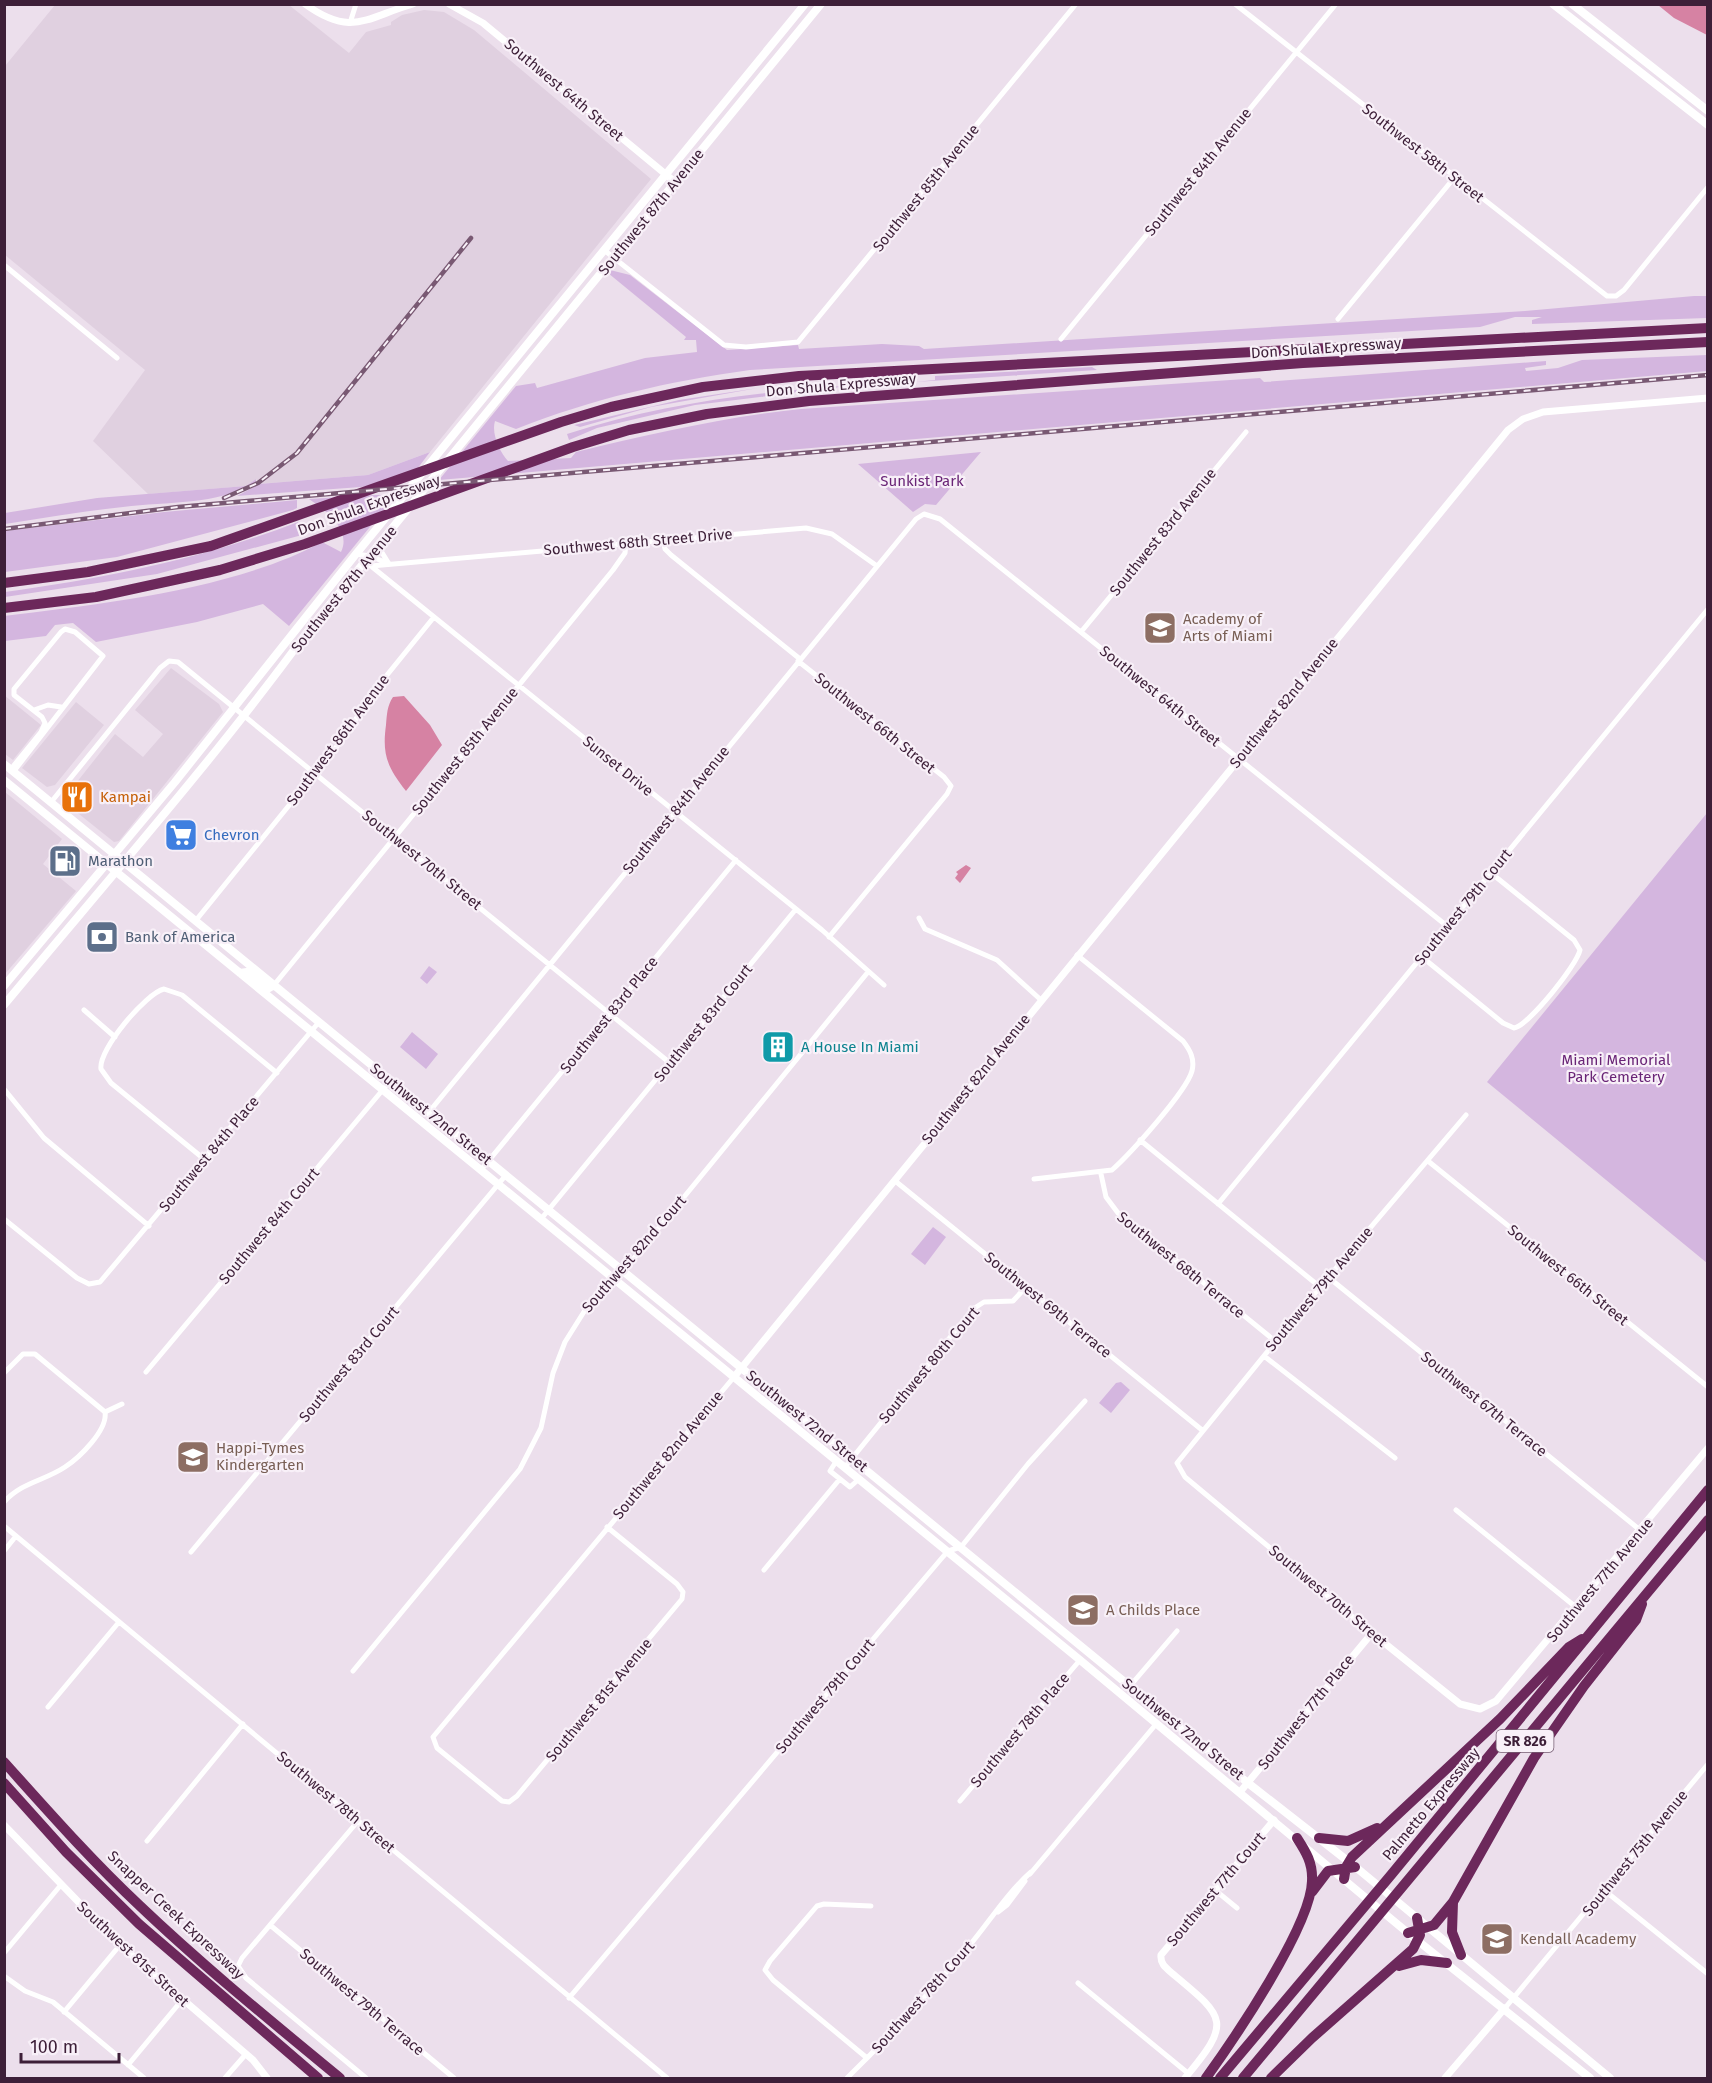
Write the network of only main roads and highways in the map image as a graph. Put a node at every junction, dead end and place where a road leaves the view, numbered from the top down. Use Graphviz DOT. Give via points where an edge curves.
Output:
graph roads {
  1 [pos="805,4"];
  2 [pos="1553,4"];
  3 [pos="1572,4"];
  4 [pos="818,6"];
  5 [pos="1598,25"];
  6 [pos="1590,34"];
  7 [pos="740,84"];
  8 [pos="749,92"];
  9 [pos="1707,111"];
  10 [pos="1707,125"];
  11 [pos="683,153"];
  12 [pos="693,161"];
  13 [pos="1707,328"];
  14 [pos="1707,342"];
  15 [pos="480,402"];
  16 [pos="489,410"];
  17 [pos="356,554"];
  18 [pos="369,561"];
  19 [pos="4,583"];
  20 [pos="4,608"];
  21 [pos="308,631"];
  22 [pos="291,634"];
  23 [pos="10,768"];
  24 [pos="4,780"];
  25 [pos="32,786"];
  26 [pos="24,795"];
  27 [pos="117,853"];
  28 [pos="126,861"];
  29 [pos="107,864"];
  30 [pos="116,873"];
  31 [pos="36,947"];
  32 [pos="46,955"];
  33 [pos="240,974"];
  34 [pos="274,985"];
  35 [pos="4,986"];
  36 [pos="4,1005"];
  37 [pos="429,1112"];
  38 [pos="422,1122"];
  39 [pos="1707,1490"];
  40 [pos="1707,1521"];
  41 [pos="1645,1595"];
  42 [pos="1590,1635"];
  43 [pos="1165,1714"];
  44 [pos="1157,1723"];
  45 [pos="4,1762"];
  46 [pos="4,1783"];
  47 [pos="1283,1810"];
  48 [pos="1274,1820"];
  49 [pos="1385,1823"];
  50 [pos="1297,1838"];
  51 [pos="1319,1838"];
  52 [pos="1350,1865"];
  53 [pos="1332,1869"];
  54 [pos="1344,1879"];
  55 [pos="1310,1894"];
  56 [pos="1453,1902"];
  57 [pos="1421,1929"];
  58 [pos="1408,1933"];
  59 [pos="1461,1955"];
  60 [pos="1447,1963"];
  61 [pos="1393,1968"];
  62 [pos="1600,2071"];
  63 [pos="318,2079"];
  64 [pos="340,2079"];
  65 [pos="1206,2079"];
  66 [pos="1220,2079"];
  67 [pos="1244,2079"];
  68 [pos="1271,2079"];
  69 [pos="1592,2079"];
  70 [pos="1610,2079"];
  1 -- 7 [label="main road, Southwest 87th Avenue"];
  2 -- 6 [label="main road"];
  3 -- 5 [label="main road"];
  4 -- 8 [label="main road, Southwest 87th Avenue"];
  5 -- 6 [label="main road"];
  5 -- 9 [label="main road"];
  6 -- 10 [label="main road"];
  7 -- 8 [label="main road"];
  7 -- 11 [label="main road, Southwest 87th Avenue"];
  8 -- 12 [label="main road, Southwest 87th Avenue"];
  11 -- 12 [label="main road"];
  11 -- 15 [label="main road, Southwest 87th Avenue"];
  12 -- 16 [label="main road, Southwest 87th Avenue"];
  13 -- 19 [label="highway, Don Shula Expressway" via="799,376 703,387 561,422 211,546 138,563"];
  14 -- 20 [label="highway, Don Shula Expressway" via="1303,363 808,401 707,414 629,430 573,447 305,544 220,570 144,588"];
  15 -- 16 [label="main road"];
  15 -- 17 [label="main road, Southwest 87th Avenue"];
  16 -- 18 [label="main road, Southwest 87th Avenue"];
  17 -- 18 [label="main road"];
  17 -- 22 [label="main road, Southwest 87th Avenue"];
  18 -- 21 [label="main road, Southwest 87th Avenue"];
  21 -- 22 [label="main road"];
  21 -- 28 [label="main road, Southwest 87th Avenue" via="245,716"];
  22 -- 27 [label="main road, Southwest 87th Avenue"];
  23 -- 25 [label="main road, Southwest 72nd Street"];
  24 -- 26 [label="main road, Southwest 72nd Street"];
  25 -- 26 [label="main road"];
  25 -- 27 [label="main road, Southwest 72nd Street"];
  26 -- 29 [label="main road, Southwest 72nd Street"];
  27 -- 28 [label="main road, Southwest 72nd Street"];
  27 -- 29 [label="main road, Southwest 87th Avenue"];
  28 -- 30 [label="main road, Southwest 87th Avenue"];
  28 -- 34 [label="main road, Southwest 72nd Street"];
  29 -- 30 [label="main road, Southwest 72nd Street"];
  29 -- 31 [label="main road, Southwest 87th Avenue"];
  30 -- 32 [label="main road, Southwest 87th Avenue"];
  30 -- 33 [label="main road, Southwest 72nd Street"];
  31 -- 32 [label="main road"];
  31 -- 35 [label="main road, Southwest 87th Avenue"];
  32 -- 36 [label="main road, Southwest 87th Avenue"];
  33 -- 34 [label="main road" via="247,972 269,988"];
  33 -- 38 [label="main road, Southwest 72nd Street"];
  34 -- 37 [label="main road, Southwest 72nd Street"];
  37 -- 38 [label="main road"];
  37 -- 43 [label="main road, Southwest 72nd Street"];
  38 -- 44 [label="main road, Southwest 72nd Street"];
  39 -- 42 [label="highway, Palmetto Expressway / SR 826"];
  40 -- 41 [label="highway, Palmetto Expressway / SR 826"];
  41 -- 56 [label="highway" via="1636,1620 1534,1758"];
  41 -- 67 [label="highway, Palmetto Expressway / SR 826"];
  42 -- 49 [label="highway" via="1569,1647 1500,1719"];
  42 -- 66 [label="highway, Palmetto Expressway / SR 826"];
  43 -- 44 [label="main road"];
  43 -- 47 [label="main road, Southwest 72nd Street"];
  44 -- 48 [label="main road, Southwest 72nd Street"];
  45 -- 64 [label="highway, Snapper Creek Expressway" via="145,1911"];
  46 -- 63 [label="highway, Snapper Creek Expressway" via="132,1918"];
  47 -- 48 [label="main road"];
  47 -- 51 [label="main road, Southwest 72nd Street"];
  48 -- 50 [label="main road, Southwest 72nd Street"];
  49 -- 51 [label="highway" via="1353,1840"];
  49 -- 52 [label="highway"];
  50 -- 53 [label="main road, Southwest 72nd Street"];
  50 -- 55 [label="highway" via="1311,1864"];
  51 -- 52 [label="main road, Southwest 72nd Street"];
  52 -- 53 [label="highway"];
  52 -- 54 [label="highway"];
  52 -- 57 [label="main road, Southwest 72nd Street"];
  53 -- 54 [label="main road, Southwest 72nd Street"];
  53 -- 55 [label="highway"];
  54 -- 58 [label="main road, Southwest 72nd Street"];
  55 -- 65 [label="highway" via="1263,1990"];
  56 -- 57 [label="highway" via="1438,1921"];
  56 -- 59 [label="highway" via="1452,1932"];
  57 -- 58 [label="highway"];
  57 -- 59 [label="main road, Southwest 72nd Street"];
  57 -- 60 [label="main road, Southwest 72nd Street"];
  57 -- 61 [label="highway"];
  59 -- 62 [label="main road, Southwest 72nd Street"];
  60 -- 61 [label="highway" via="1421,1960"];
  60 -- 69 [label="main road, Southwest 72nd Street"];
  61 -- 68 [label="highway" via="1328,2023"];
  62 -- 69 [label="main road"];
  62 -- 70 [label="main road, Southwest 72nd Street"];
}
